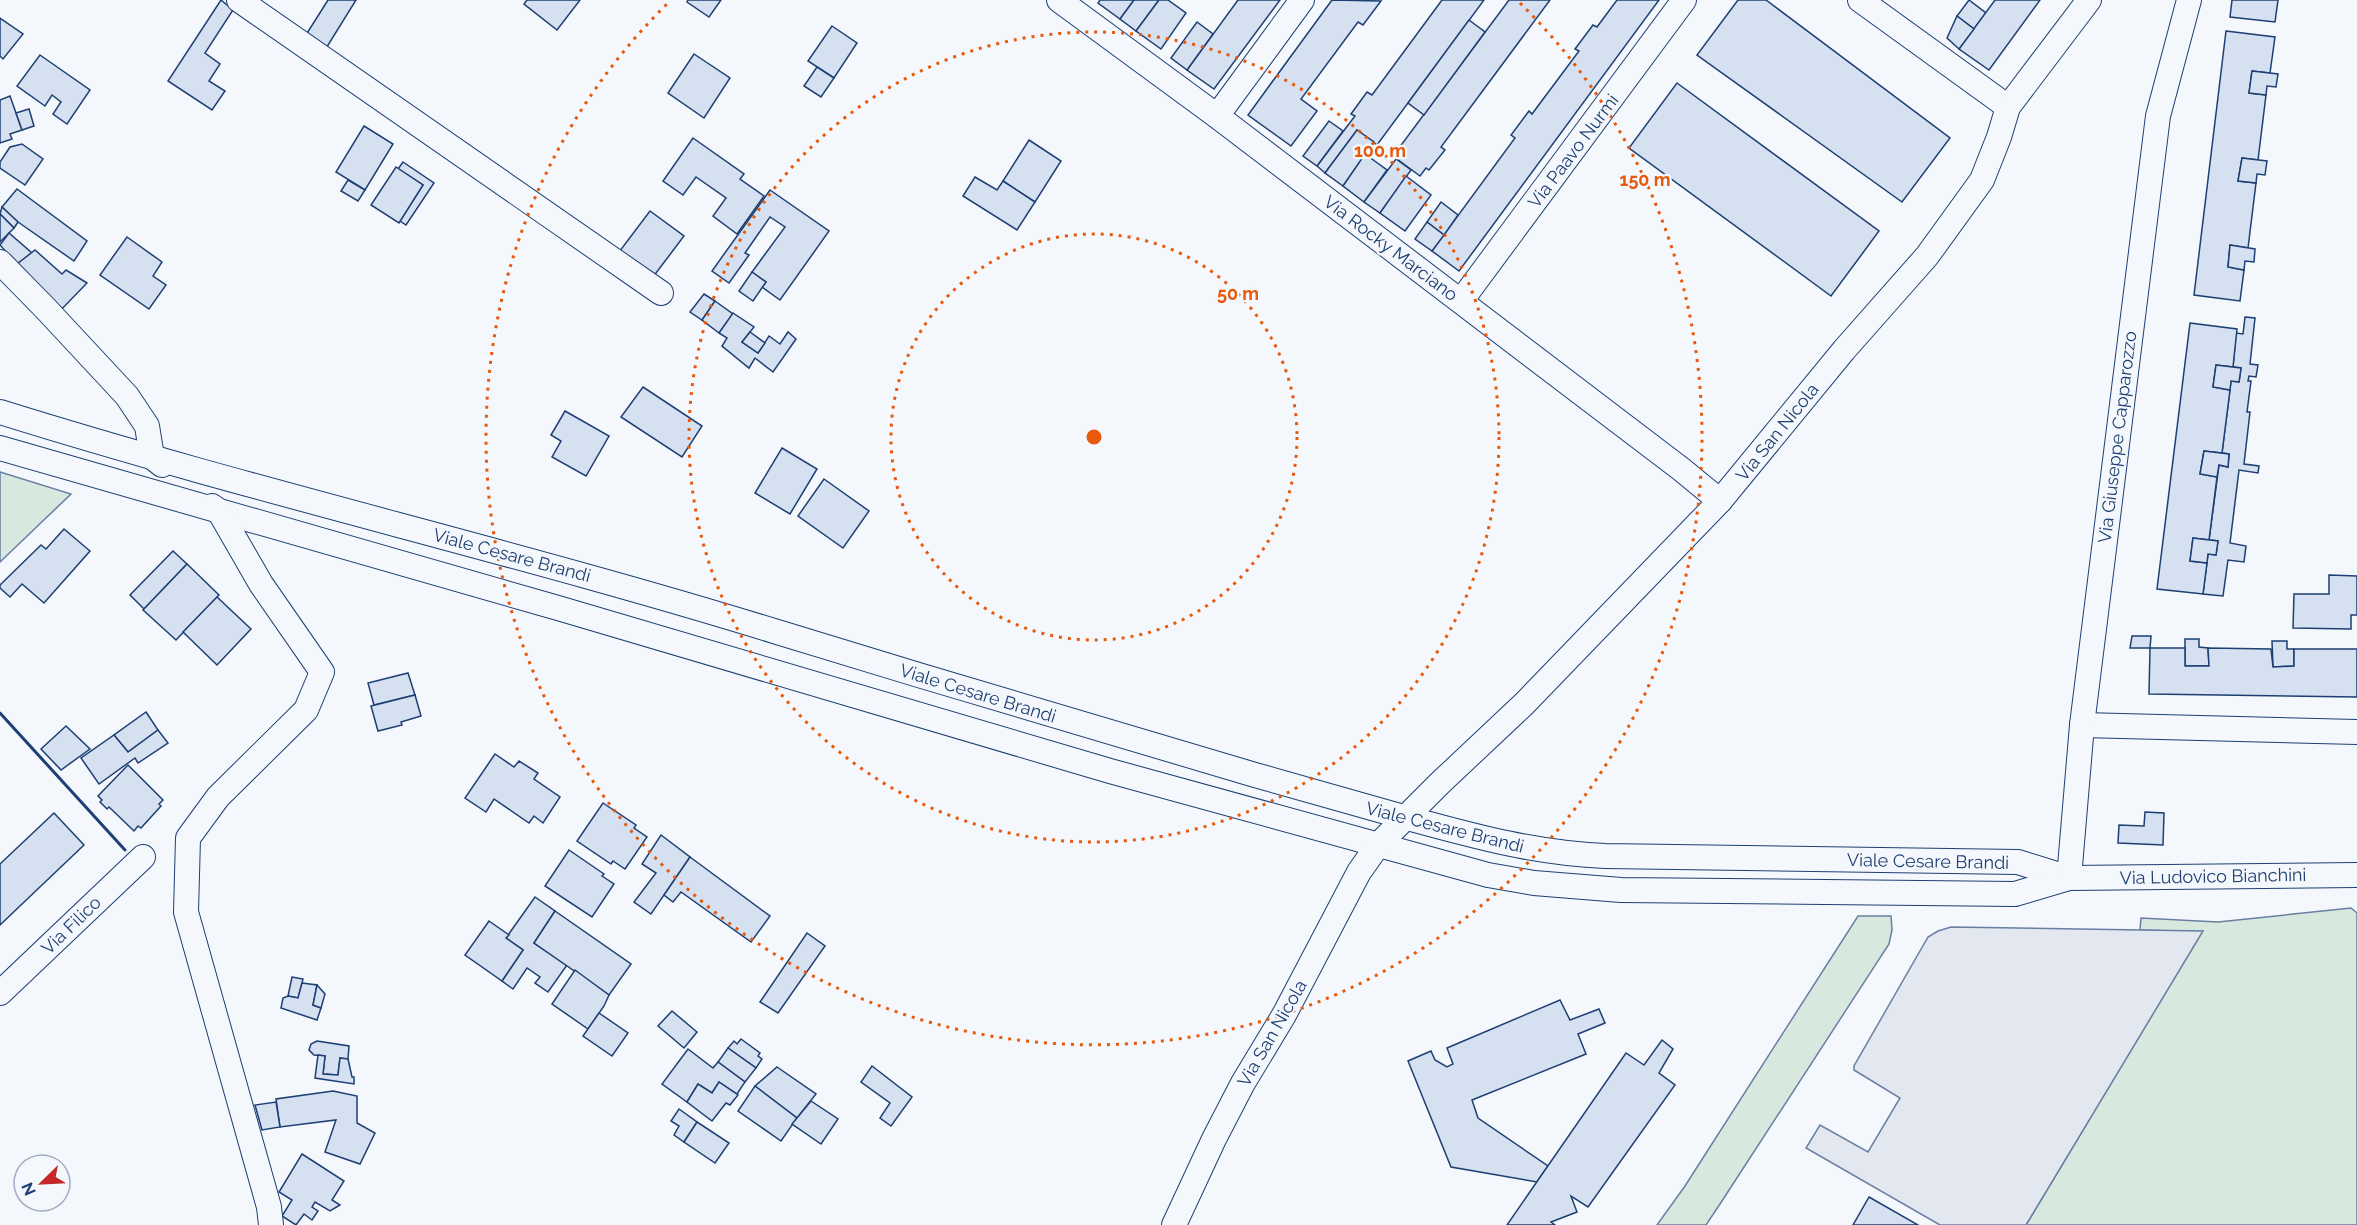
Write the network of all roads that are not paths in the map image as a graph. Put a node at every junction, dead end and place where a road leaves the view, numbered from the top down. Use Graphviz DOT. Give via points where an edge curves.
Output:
graph roads {
  1 [pos="239,0"];
  2 [pos="1059,0"];
  3 [pos="1302,0"];
  4 [pos="1684,0"];
  5 [pos="1860,0"];
  6 [pos="2189,0"];
  7 [pos="2086,1"];
  8 [pos="2008,107"];
  9 [pos="1217,116"];
  10 [pos="0,262"];
  11 [pos="661,293"];
  12 [pos="1461,301"];
  13 [pos="0,412"];
  14 [pos="0,448"];
  15 [pos="153,458"];
  16 [pos="1720,501"];
  17 [pos="219,511"];
  18 [pos="2082,725"];
  19 [pos="2357,732"];
  20 [pos="1404,817"];
  21 [pos="1378,845"];
  22 [pos="143,857"];
  23 [pos="2357,874"];
  24 [pos="2069,878"];
  25 [pos="0,993"];
  26 [pos="271,1225"];
  27 [pos="1174,1225"];
  1 -- 11 [label="street"];
  2 -- 9 [label="street, Via Rocky Marciano"];
  3 -- 9 [label="street"];
  4 -- 12 [label="street, Via Paavo Nurmi"];
  5 -- 8 [label="street"];
  6 -- 18 [label="street, Via Giuseppe Capparozzo" via="2158,116"];
  7 -- 8 [label="street, Via San Nicola"];
  8 -- 16 [label="street, Via San Nicola" via="1982,180 1927,256"];
  9 -- 12 [label="street, Via Rocky Marciano"];
  10 -- 15 [label="street" via="127,396 147,426"];
  12 -- 16 [label="street, Via Rocky Marciano"];
  13 -- 15 [label="street, Viale Cesare Brandi"];
  14 -- 17 [label="street, Viale Cesare Brandi"];
  15 -- 17 [label="street"];
  15 -- 20 [label="street, Viale Cesare Brandi" via="609,581 944,684"];
  16 -- 20 [label="street, Via San Nicola" via="1524,704"];
  17 -- 21 [label="street, Viale Cesare Brandi" via="1110,771"];
  17 -- 26 [label="street" via="261,584 322,672 306,710 218,797 188,838 186,912"];
  18 -- 19 [label="street"];
  18 -- 24 [label="street, Via Giuseppe Capparozzo"];
  20 -- 21 [label="street, Via San Nicola"];
  20 -- 24 [label="street, Viale Cesare Brandi" via="1522,848 1564,854 2018,862"];
  21 -- 24 [label="street, Viale Cesare Brandi" via="1534,884 1621,891 2015,894"];
  21 -- 27 [label="street, Via San Nicola" via="1359,872 1244,1083"];
  22 -- 25 [label="street, Via Filico"];
  23 -- 24 [label="street, Via Ludovico Bianchini"];
}
